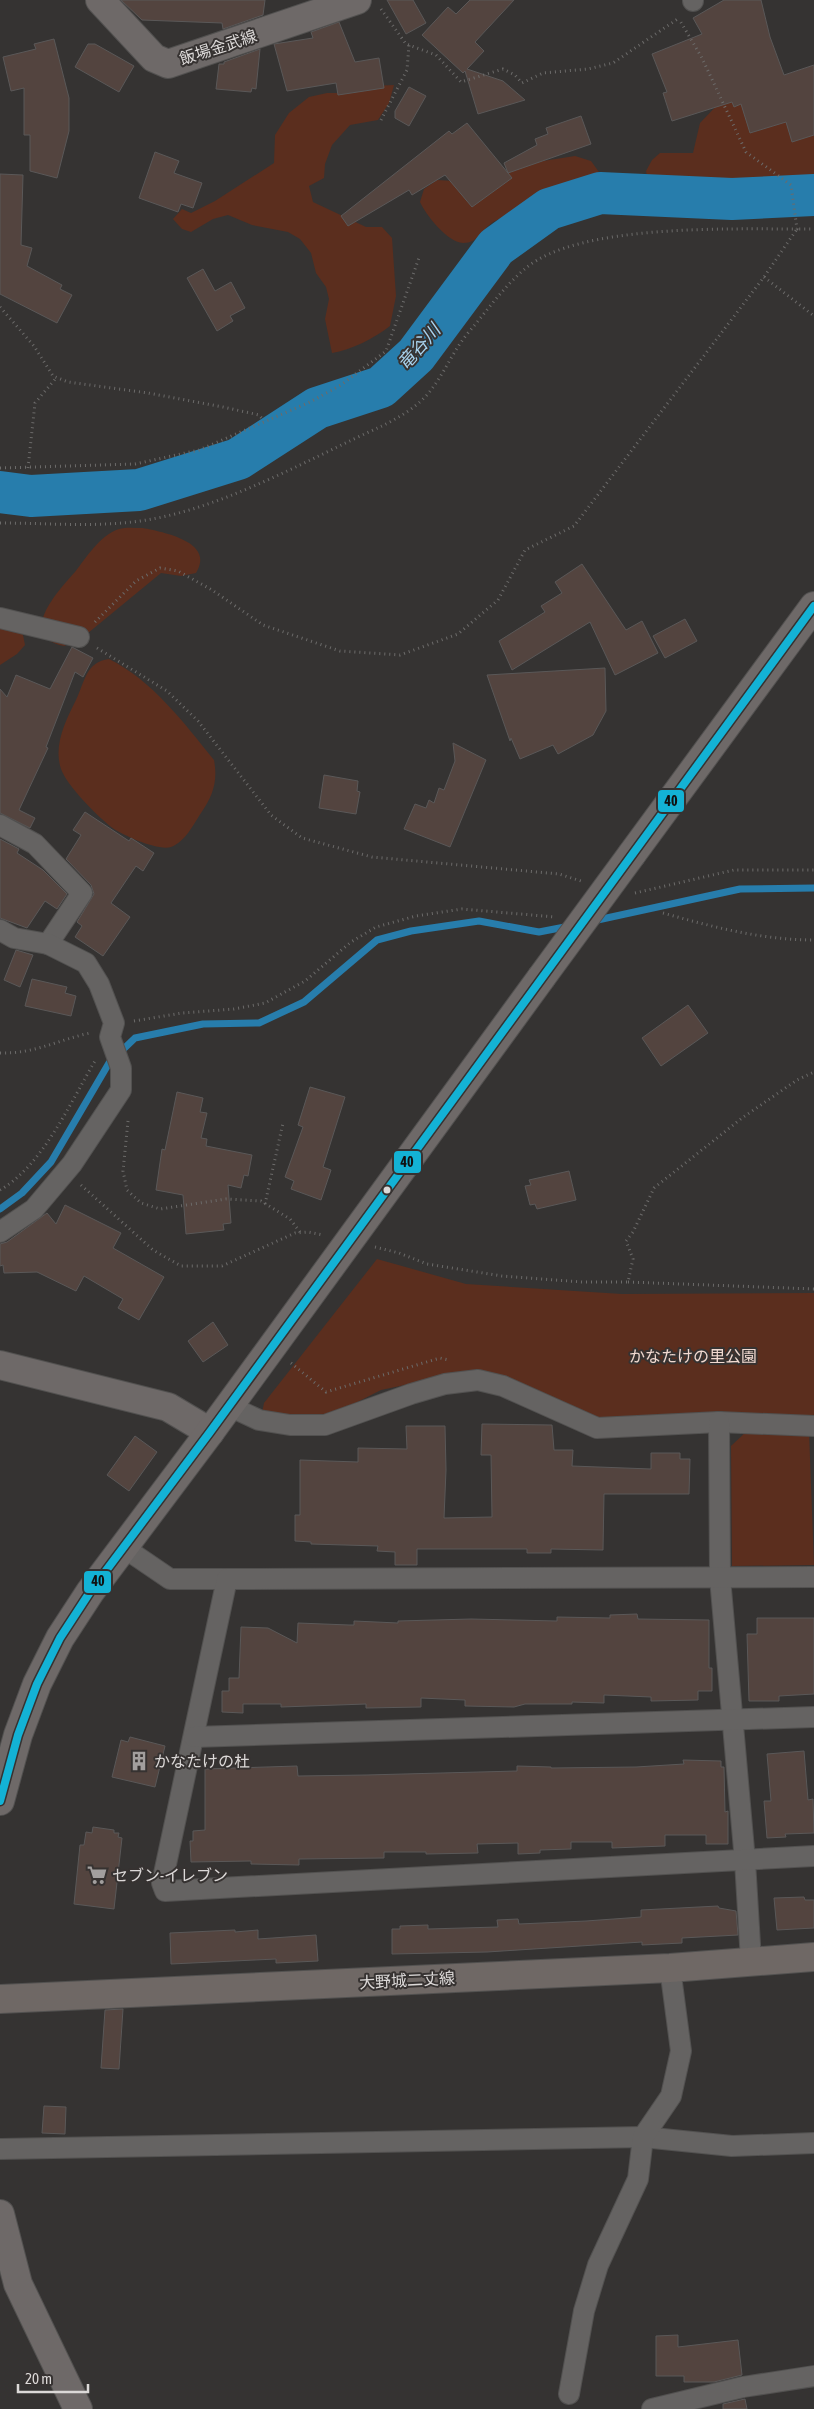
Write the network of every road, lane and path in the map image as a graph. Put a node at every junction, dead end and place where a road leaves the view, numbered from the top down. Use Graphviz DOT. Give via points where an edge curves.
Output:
graph roads {
  1 [pos="693,0"];
  2 [pos="102,1"];
  3 [pos="368,4"];
  4 [pos="678,19"];
  5 [pos="409,45"];
  6 [pos="381,120"];
  7 [pos="797,228"];
  8 [pos="814,229"];
  9 [pos="420,255"];
  10 [pos="764,277"];
  11 [pos="0,307"];
  12 [pos="814,316"];
  13 [pos="57,378"];
  14 [pos="264,422"];
  15 [pos="0,468"];
  16 [pos="28,468"];
  17 [pos="0,523"];
  18 [pos="814,606"];
  19 [pos="0,618"];
  20 [pos="79,637"];
  21 [pos="0,825"];
  22 [pos="814,870"];
  23 [pos="559,874"];
  24 [pos="631,894"];
  25 [pos="663,913"];
  26 [pos="558,917"];
  27 [pos="0,930"];
  28 [pos="814,940"];
  29 [pos="48,944"];
  30 [pos="111,1033"];
  31 [pos="0,1053"];
  32 [pos="814,1072"];
  33 [pos="121,1090"];
  34 [pos="283,1122"];
  35 [pos="66,1171"];
  36 [pos="0,1190"];
  37 [pos="265,1204"];
  38 [pos="0,1232"];
  39 [pos="300,1232"];
  40 [pos="308,1232"];
  41 [pos="374,1247"];
  42 [pos="628,1282"];
  43 [pos="814,1289"];
  44 [pos="288,1361"];
  45 [pos="456,1362"];
  46 [pos="0,1365"];
  47 [pos="229,1406"];
  48 [pos="719,1422"];
  49 [pos="814,1426"];
  50 [pos="210,1432"];
  51 [pos="123,1547"];
  52 [pos="814,1577"];
  53 [pos="720,1578"];
  54 [pos="227,1580"];
  55 [pos="814,1717"];
  56 [pos="733,1720"];
  57 [pos="194,1737"];
  58 [pos="1,1789"];
  59 [pos="814,1856"];
  60 [pos="745,1861"];
  61 [pos="814,1957"];
  62 [pos="751,1961"];
  63 [pos="670,1968"];
  64 [pos="0,1999"];
  65 [pos="643,2137"];
  66 [pos="814,2143"];
  67 [pos="0,2149"];
  68 [pos="0,2214"];
  69 [pos="814,2376"];
  70 [pos="569,2394"];
  71 [pos="78,2409"];
  72 [pos="652,2409"];
  1 -- 4 [label="path"];
  2 -- 3 [label="street, 飯場金武線" via="154,58 168,64"];
  3 -- 5 [label="path"];
  4 -- 5 [label="path" via="613,63 543,73 522,83 515,75 502,69 461,82 436,55"];
  4 -- 7 [label="path" via="702,58 746,152 791,185"];
  5 -- 6 [label="path" via="407,70"];
  7 -- 8 [label="path"];
  7 -- 10 [label="path"];
  7 -- 17 [label="path" via="667,231 578,243 554,251 527,267 511,284 452,355 431,391 402,415 382,426 218,501 179,513 133,522"];
  9 -- 14 [label="path" via="386,351 341,385"];
  10 -- 12 [label="path"];
  10 -- 20 [label="path" via="574,526 525,550 498,600 458,634 400,655 340,651 263,625 178,571 160,568 136,581"];
  11 -- 13 [label="path"];
  13 -- 14 [label="path" via="223,407 259,415"];
  13 -- 16 [label="path" via="36,403"];
  14 -- 16 [label="path" via="199,450 135,464"];
  15 -- 16 [label="path"];
  18 -- 47 [label="street, bridge"];
  19 -- 20 [label="street"];
  20 -- 23 [label="path" via="167,690 198,721 271,815 302,838 372,857"];
  21 -- 29 [label="street" via="35,844 82,893"];
  22 -- 24 [label="path" via="734,870"];
  25 -- 28 [label="path" via="760,937"];
  26 -- 30 [label="path" via="462,910 416,916 376,927 306,980 266,1003 234,1010 140,1020"];
  27 -- 29 [label="street" via="14,938"];
  29 -- 30 [label="street" via="86,963 99,984 114,1022"];
  30 -- 31 [label="path" via="84,1035 47,1047"];
  30 -- 33 [label="street" via="121,1068"];
  30 -- 36 [label="path" via="50,1137 16,1181"];
  32 -- 42 [label="path" via="742,1118 654,1188 626,1241 633,1259"];
  33 -- 35 [label="street"];
  33 -- 37 [label="path" via="128,1094 129,1115 123,1171 127,1190 141,1203 160,1209 226,1199"];
  34 -- 37 [label="path"];
  35 -- 38 [label="street" via="34,1209"];
  35 -- 39 [label="path" via="153,1250 181,1266 222,1266"];
  37 -- 39 [label="path" via="290,1219"];
  39 -- 40 [label="path"];
  41 -- 42 [label="path" via="427,1264 502,1276"];
  42 -- 43 [label="path"];
  44 -- 45 [label="path" via="326,1392 440,1358"];
  46 -- 50 [label="street" via="168,1407"];
  47 -- 48 [label="street" via="259,1420 290,1425 325,1425 445,1384 478,1380 503,1386 597,1428"];
  47 -- 50 [label="street"];
  48 -- 49 [label="street"];
  48 -- 53 [label="street"];
  50 -- 51 [label="street"];
  51 -- 54 [label="street" via="170,1578"];
  51 -- 58 [label="street" via="65,1631 37,1684"];
  52 -- 53 [label="street"];
  53 -- 54 [label="street"];
  53 -- 56 [label="street"];
  54 -- 57 [label="street"];
  55 -- 56 [label="street"];
  56 -- 57 [label="street"];
  56 -- 60 [label="street"];
  57 -- 60 [label="street" via="162,1883 165,1891"];
  59 -- 60 [label="street"];
  60 -- 62 [label="street"];
  61 -- 62 [label="main road, 大野城二丈線"];
  62 -- 63 [label="main road, 大野城二丈線"];
  63 -- 64 [label="main road, 大野城二丈線"];
  63 -- 65 [label="street" via="680,2051 671,2096"];
  65 -- 66 [label="street" via="732,2146"];
  65 -- 67 [label="street"];
  65 -- 70 [label="street" via="638,2179 598,2265 584,2311"];
  68 -- 71 [label="street" via="18,2284"];
  69 -- 72 [label="street" via="743,2387"];
}
